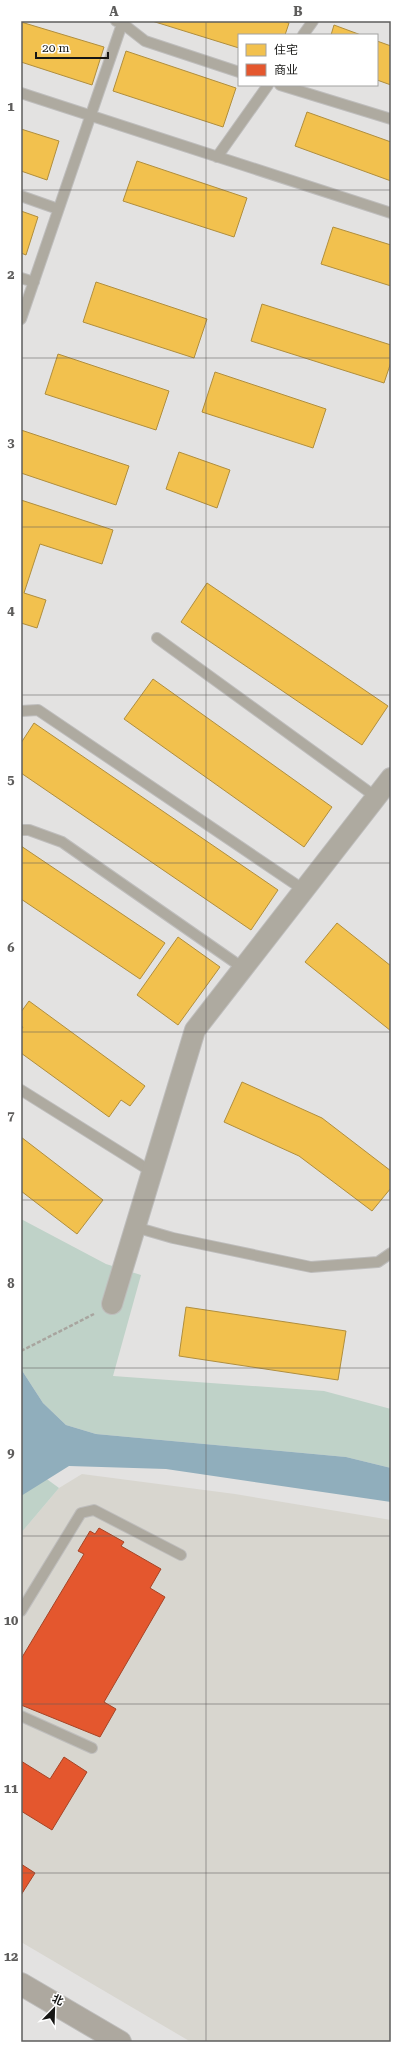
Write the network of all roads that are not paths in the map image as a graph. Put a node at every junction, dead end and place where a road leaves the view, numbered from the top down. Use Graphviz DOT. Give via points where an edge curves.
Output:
graph roads {
  1 [pos="312,21"];
  2 [pos="120,22"];
  3 [pos="304,34"];
  4 [pos="238,72"];
  5 [pos="267,86"];
  6 [pos="283,86"];
  7 [pos="21,93"];
  8 [pos="90,115"];
  9 [pos="391,119"];
  10 [pos="216,156"];
  11 [pos="21,196"];
  12 [pos="58,209"];
  13 [pos="391,213"];
  14 [pos="21,278"];
  15 [pos="34,282"];
  16 [pos="21,319"];
  17 [pos="156,638"];
  18 [pos="21,712"];
  19 [pos="391,778"];
  20 [pos="376,797"];
  21 [pos="21,830"];
  22 [pos="304,890"];
  23 [pos="243,968"];
  24 [pos="21,1090"];
  25 [pos="152,1172"];
  26 [pos="135,1227"];
  27 [pos="391,1253"];
  28 [pos="112,1304"];
  29 [pos="181,1555"];
  30 [pos="21,1611"];
  31 [pos="21,1716"];
  32 [pos="92,1748"];
  33 [pos="21,1984"];
  34 [pos="120,2042"];
  1 -- 3 [label="lane"];
  2 -- 4 [label="lane" via="145,41"];
  2 -- 8 [label="lane"];
  5 -- 10 [label="lane"];
  6 -- 9 [label="lane"];
  7 -- 8 [label="lane"];
  8 -- 10 [label="lane"];
  8 -- 12 [label="lane"];
  10 -- 13 [label="lane"];
  11 -- 12 [label="lane"];
  12 -- 15 [label="lane"];
  14 -- 15 [label="lane"];
  15 -- 16 [label="lane"];
  17 -- 20 [label="lane"];
  18 -- 22 [label="lane" via="38,710"];
  19 -- 20 [label="street"];
  20 -- 22 [label="street"];
  21 -- 23 [label="lane" via="29,830 62,842"];
  22 -- 23 [label="street"];
  23 -- 25 [label="street" via="195,1030"];
  24 -- 25 [label="lane"];
  25 -- 26 [label="street"];
  26 -- 27 [label="lane" via="173,1238 310,1267 378,1262"];
  26 -- 28 [label="street"];
  29 -- 30 [label="lane" via="94,1510 81,1513"];
  31 -- 32 [label="lane"];
  33 -- 34 [label="main road"];
}
